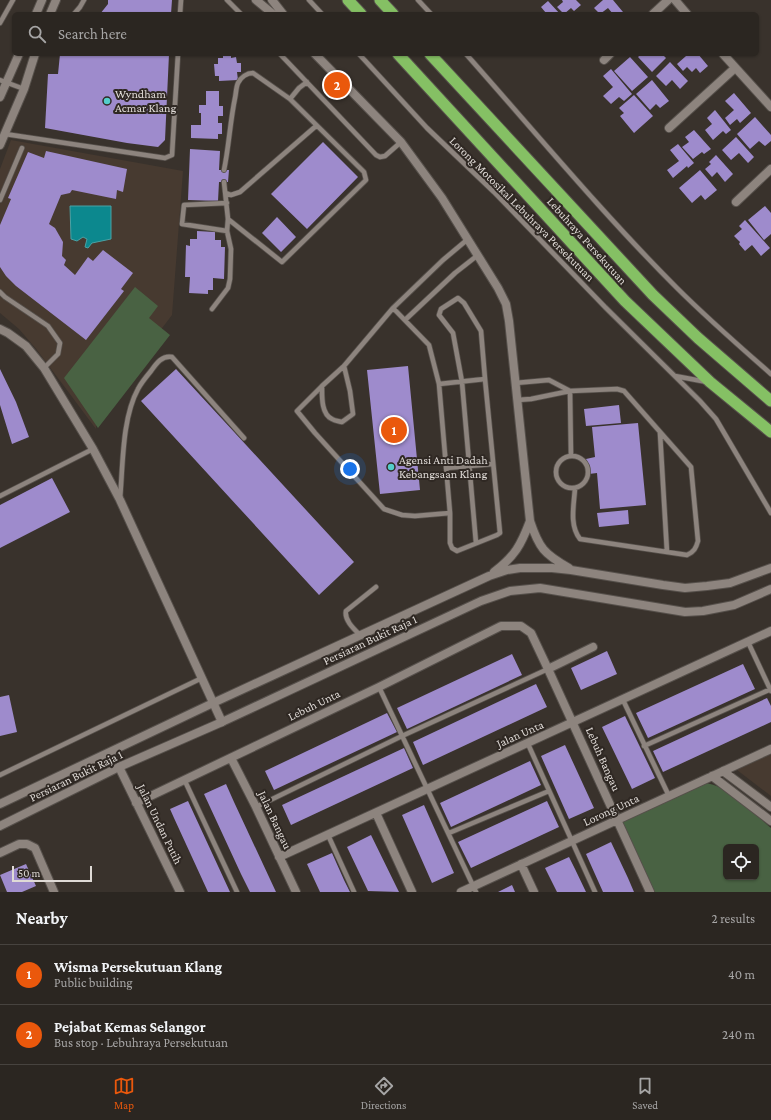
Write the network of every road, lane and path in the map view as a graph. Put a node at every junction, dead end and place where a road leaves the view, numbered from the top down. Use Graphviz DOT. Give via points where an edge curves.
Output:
graph roads {
  1 [pos="13,0"];
  2 [pos="42,0"];
  3 [pos="56,0"];
  4 [pos="84,0"];
  5 [pos="181,0"];
  6 [pos="227,0"];
  7 [pos="256,0"];
  8 [pos="272,0"];
  9 [pos="309,0"];
  10 [pos="348,0"];
  11 [pos="380,0"];
  12 [pos="418,0"];
  13 [pos="668,0"];
  14 [pos="675,0"];
  15 [pos="37,12"];
  16 [pos="51,12"];
  17 [pos="76,12"];
  18 [pos="180,12"];
  19 [pos="239,12"];
  20 [pos="271,12"];
  21 [pos="281,12"];
  22 [pos="320,12"];
  23 [pos="359,12"];
  24 [pos="391,12"];
  25 [pos="429,12"];
  26 [pos="655,12"];
  27 [pos="685,12"];
  28 [pos="0,23"];
  29 [pos="17,56"];
  30 [pos="34,56"];
  31 [pos="178,56"];
  32 [pos="282,56"];
  33 [pos="317,56"];
  34 [pos="361,56"];
  35 [pos="400,56"];
  36 [pos="432,56"];
  37 [pos="468,56"];
  38 [pos="608,56"];
  39 [pos="725,56"];
  40 [pos="604,60"];
  41 [pos="735,68"];
  42 [pos="3,81"];
  43 [pos="307,82"];
  44 [pos="24,89"];
  45 [pos="0,97"];
  46 [pos="290,99"];
  47 [pos="771,107"];
  48 [pos="316,126"];
  49 [pos="669,128"];
  50 [pos="5,134"];
  51 [pos="401,142"];
  52 [pos="0,145"];
  53 [pos="22,148"];
  54 [pos="771,169"];
  55 [pos="224,170"];
  56 [pos="224,182"];
  57 [pos="226,193"];
  58 [pos="0,200"];
  59 [pos="736,202"];
  60 [pos="227,203"];
  61 [pos="228,219"];
  62 [pos="227,231"];
  63 [pos="468,239"];
  64 [pos="478,255"];
  65 [pos="0,292"];
  66 [pos="393,308"];
  67 [pos="212,309"];
  68 [pos="405,320"];
  69 [pos="0,329"];
  70 [pos="344,366"];
  71 [pos="44,368"];
  72 [pos="771,374"];
  73 [pos="674,376"];
  74 [pos="485,379"];
  75 [pos="462,382"];
  76 [pos="710,382"];
  77 [pos="515,383"];
  78 [pos="439,384"];
  79 [pos="322,386"];
  80 [pos="570,391"];
  81 [pos="517,400"];
  82 [pos="771,401"];
  83 [pos="771,432"];
  84 [pos="660,433"];
  85 [pos="244,438"];
  86 [pos="93,449"];
  87 [pos="571,456"];
  88 [pos="493,464"];
  89 [pos="468,465"];
  90 [pos="446,468"];
  91 [pos="575,488"];
  92 [pos="0,496"];
  93 [pos="120,500"];
  94 [pos="450,513"];
  95 [pos="771,513"];
  96 [pos="530,521"];
  97 [pos="476,543"];
  98 [pos="667,552"];
  99 [pos="771,568"];
  100 [pos="571,570"];
  101 [pos="489,576"];
  102 [pos="376,587"];
  103 [pos="771,589"];
  104 [pos="501,626"];
  105 [pos="771,631"];
  106 [pos="360,636"];
  107 [pos="748,642"];
  108 [pos="593,647"];
  109 [pos="548,669"];
  110 [pos="202,678"];
  111 [pos="379,687"];
  112 [pos="771,690"];
  113 [pos="623,700"];
  114 [pos="213,703"];
  115 [pos="222,722"];
  116 [pos="574,723"];
  117 [pos="402,736"];
  118 [pos="528,744"];
  119 [pos="644,746"];
  120 [pos="771,749"];
  121 [pos="231,758"];
  122 [pos="119,767"];
  123 [pos="723,771"];
  124 [pos="0,776"];
  125 [pos="712,776"];
  126 [pos="184,780"];
  127 [pos="428,789"];
  128 [pos="549,791"];
  129 [pos="669,796"];
  130 [pos="136,803"];
  131 [pos="0,804"];
  132 [pos="256,807"];
  133 [pos="771,807"];
  134 [pos="376,813"];
  135 [pos="617,820"];
  136 [pos="771,821"];
  137 [pos="0,826"];
  138 [pos="449,833"];
  139 [pos="328,835"];
  140 [pos="572,841"];
  141 [pos="0,853"];
  142 [pos="279,857"];
  143 [pos="521,864"];
  144 [pos="475,889"];
  145 [pos="54,892"];
  146 [pos="180,892"];
  147 [pos="237,892"];
  148 [pos="296,892"];
  149 [pos="354,892"];
  150 [pos="412,892"];
  151 [pos="461,892"];
  152 [pos="534,892"];
  153 [pos="595,892"];
  154 [pos="650,892"];
  1 -- 28 [label="lane"];
  2 -- 15 [label="street"];
  3 -- 16 [label="street"];
  4 -- 17 [label="lane"];
  5 -- 18 [label="lane"];
  6 -- 19 [label="lane"];
  7 -- 20 [label="street"];
  8 -- 21 [label="street"];
  9 -- 22 [label="lane"];
  10 -- 23 [label="highway"];
  11 -- 24 [label="highway"];
  12 -- 25 [label="lane"];
  13 -- 26 [label="street"];
  14 -- 27 [label="street"];
  29 -- 42 [label="street"];
  30 -- 44 [label="street"];
  31 -- 50 [label="lane" via="172,155 165,158"];
  32 -- 43 [label="lane"];
  33 -- 51 [label="street"];
  34 -- 73 [label="lane, Lorong Motosikal Lebuhraya Persekutuan" via="427,128 494,192"];
  35 -- 76 [label="highway, Lebuhraya Persekutuan" via="625,301"];
  36 -- 82 [label="highway, Lebuhraya Persekutuan" via="653,295"];
  37 -- 72 [label="lane" via="631,241 678,289"];
  38 -- 40 [label="street"];
  39 -- 41 [label="street"];
  41 -- 47 [label="street"];
  41 -- 49 [label="street"];
  42 -- 44 [label="lane"];
  42 -- 45 [label="street"];
  43 -- 46 [label="lane"];
  43 -- 51 [label="lane" via="376,155 385,156"];
  44 -- 50 [label="street"];
  46 -- 48 [label="lane"];
  46 -- 55 [label="lane" via="253,73 244,76 238,83"];
  48 -- 57 [label="lane" via="240,192 232,195"];
  48 -- 61 [label="lane" via="364,172 366,180 282,262"];
  50 -- 52 [label="street"];
  51 -- 63 [label="street"];
  53 -- 58 [label="lane"];
  54 -- 59 [label="street"];
  56 -- 57 [label="lane"];
  57 -- 60 [label="lane"];
  60 -- 61 [label="lane"];
  60 -- 62 [label="lane" via="184,205 182,224"];
  61 -- 62 [label="lane"];
  62 -- 67 [label="lane" via="231,249 230,279 228,288"];
  63 -- 64 [label="street"];
  63 -- 66 [label="lane"];
  64 -- 68 [label="lane"];
  64 -- 77 [label="street" via="506,304"];
  65 -- 71 [label="lane" via="48,326 60,343 58,354"];
  66 -- 68 [label="lane"];
  66 -- 70 [label="lane"];
  68 -- 78 [label="lane" via="429,345"];
  69 -- 71 [label="street" via="26,346"];
  70 -- 79 [label="lane"];
  70 -- 79 [label="lane" via="353,414 342,422 326,414 322,403"];
  71 -- 86 [label="street"];
  73 -- 76 [label="lane"];
  73 -- 95 [label="lane, Lorong Motosikal Lebuhraya Persekutuan" via="716,419"];
  74 -- 75 [label="lane"];
  74 -- 75 [label="lane" via="481,331 464,303 458,298 441,309 439,315 453,334"];
  74 -- 88 [label="lane"];
  75 -- 78 [label="lane"];
  75 -- 89 [label="lane"];
  76 -- 83 [label="highway, Lebuhraya Persekutuan"];
  77 -- 80 [label="lane" via="549,380"];
  77 -- 81 [label="street"];
  78 -- 90 [label="lane"];
  79 -- 94 [label="lane" via="297,411 384,509 415,516"];
  80 -- 81 [label="lane"];
  80 -- 84 [label="lane" via="624,391"];
  80 -- 87 [label="lane"];
  81 -- 96 [label="street"];
  84 -- 98 [label="lane"];
  84 -- 98 [label="lane" via="691,467 698,541 693,552 687,555"];
  85 -- 93 [label="lane" via="172,357 162,359 138,388 132,401 125,433"];
  86 -- 92 [label="lane"];
  86 -- 93 [label="street"];
  87 -- 91 [label="lane" via="581,459 588,473 584,483"];
  87 -- 91 [label="lane" via="562,460 556,474 560,483"];
  88 -- 89 [label="lane"];
  88 -- 97 [label="lane" via="500,533"];
  89 -- 90 [label="lane"];
  89 -- 97 [label="lane"];
  90 -- 94 [label="lane"];
  91 -- 98 [label="lane" via="574,526 580,539"];
  93 -- 110 [label="street"];
  94 -- 97 [label="lane" via="452,548 457,550"];
  96 -- 100 [label="street" via="540,547 552,559"];
  96 -- 101 [label="street" via="514,554 508,562"];
  99 -- 100 [label="street, Persiaran Bukit Raja 1" via="730,582 685,588"];
  100 -- 101 [label="street, Persiaran Bukit Raja 1" via="520,568"];
  101 -- 106 [label="street, Persiaran Bukit Raja 1"];
  102 -- 106 [label="lane" via="346,611 347,619"];
  103 -- 115 [label="street, Persiaran Bukit Raja 1" via="734,604 685,612 540,588 510,591 481,601"];
  104 -- 109 [label="street, Lebuh Bangau" via="521,626 531,633"];
  104 -- 111 [label="street, Lebuh Unta"];
  105 -- 107 [label="street, Jalan Unta"];
  106 -- 114 [label="street, Persiaran Bukit Raja 1"];
  107 -- 112 [label="lane"];
  107 -- 113 [label="street, Jalan Unta"];
  108 -- 109 [label="street"];
  109 -- 116 [label="street, Lebuh Bangau"];
  109 -- 117 [label="lane"];
  110 -- 114 [label="street"];
  110 -- 124 [label="lane"];
  111 -- 117 [label="lane"];
  111 -- 121 [label="street, Lebuh Unta"];
  112 -- 119 [label="lane"];
  113 -- 116 [label="street, Jalan Unta"];
  113 -- 119 [label="lane"];
  114 -- 115 [label="street"];
  114 -- 131 [label="street, Persiaran Bukit Raja 1"];
  115 -- 122 [label="street, Persiaran Bukit Raja 1"];
  116 -- 118 [label="street, Jalan Unta"];
  116 -- 135 [label="street, Lebuh Bangau"];
  117 -- 127 [label="lane"];
  117 -- 132 [label="lane"];
  118 -- 127 [label="street, Jalan Unta"];
  118 -- 128 [label="lane"];
  119 -- 129 [label="lane"];
  120 -- 123 [label="street, Lorong Unta"];
  121 -- 126 [label="street, Lebuh Unta"];
  121 -- 132 [label="street, Jalan Bangau"];
  122 -- 130 [label="street, Jalan Undan Putih"];
  122 -- 137 [label="street, Persiaran Bukit Raja 1"];
  123 -- 125 [label="street, Lorong Unta"];
  123 -- 133 [label="street"];
  125 -- 129 [label="street, Lorong Unta"];
  125 -- 136 [label="street"];
  126 -- 130 [label="street, Lebuh Unta"];
  126 -- 147 [label="lane"];
  127 -- 134 [label="street, Jalan Unta"];
  127 -- 138 [label="lane"];
  128 -- 138 [label="lane"];
  128 -- 140 [label="lane"];
  129 -- 135 [label="street, Lorong Unta"];
  130 -- 146 [label="street, Jalan Undan Putih"];
  132 -- 142 [label="street, Jalan Bangau"];
  134 -- 139 [label="street, Jalan Unta"];
  134 -- 150 [label="street"];
  135 -- 140 [label="street, Lorong Unta"];
  135 -- 154 [label="street, Lebuh Bangau"];
  138 -- 144 [label="lane"];
  139 -- 142 [label="street, Jalan Unta"];
  139 -- 149 [label="lane"];
  140 -- 143 [label="street, Lorong Unta"];
  140 -- 153 [label="lane"];
  141 -- 145 [label="street" via="18,844 27,844 35,848"];
  142 -- 148 [label="street, Jalan Bangau"];
  143 -- 144 [label="street, Lorong Unta"];
  143 -- 152 [label="street"];
  144 -- 151 [label="street, Lorong Unta"];
}
